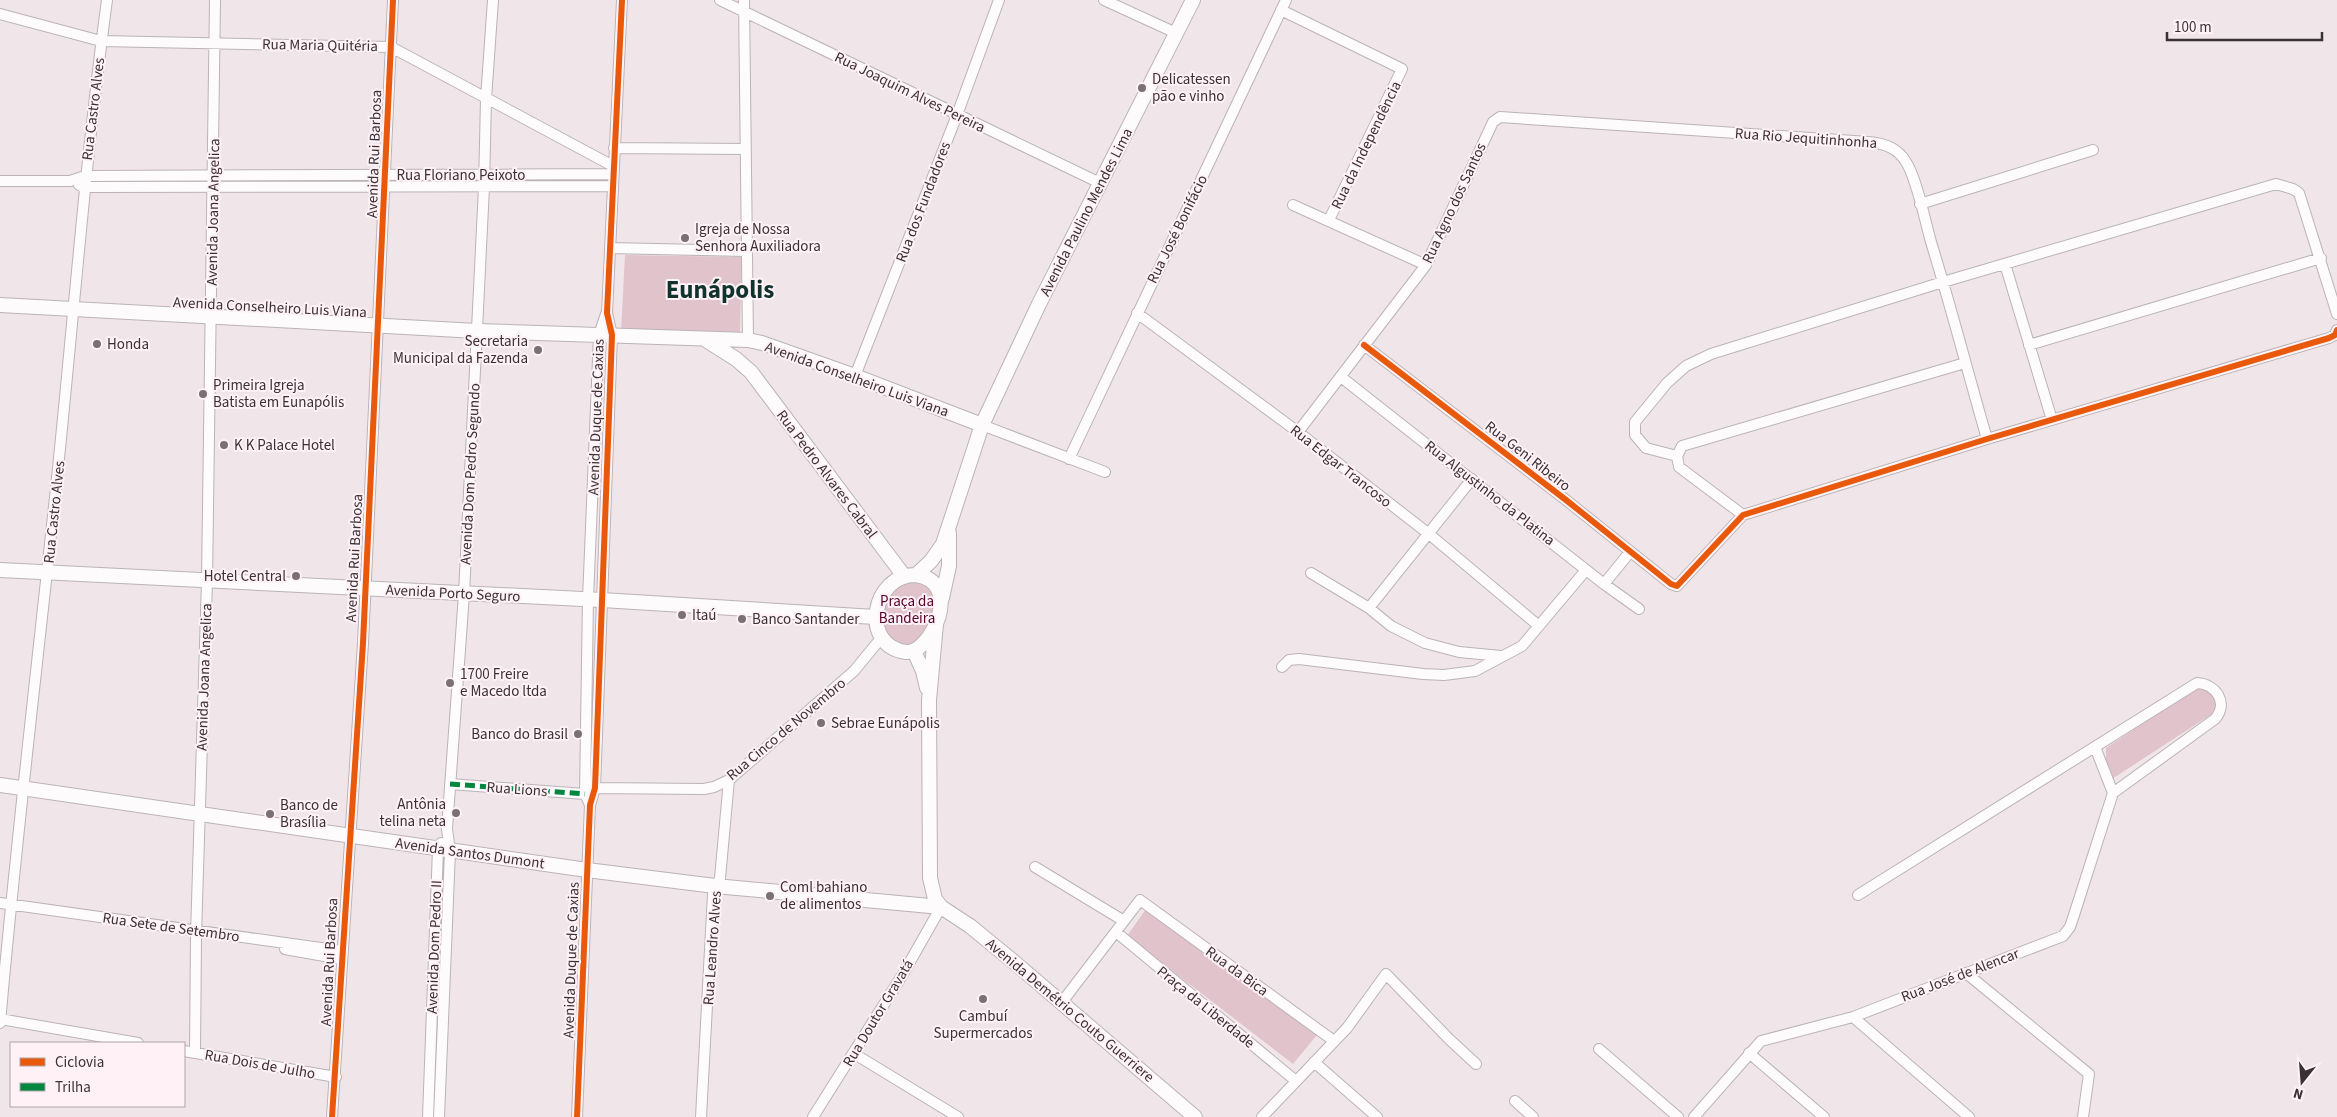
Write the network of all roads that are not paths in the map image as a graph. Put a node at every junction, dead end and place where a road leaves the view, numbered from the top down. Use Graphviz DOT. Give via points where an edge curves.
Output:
graph roads {
  1 [pos="106,0"];
  2 [pos="215,0"];
  3 [pos="393,0"];
  4 [pos="493,0"];
  5 [pos="622,0"];
  6 [pos="720,0"];
  7 [pos="744,0"];
  8 [pos="999,0"];
  9 [pos="1104,0"];
  10 [pos="1193,0"];
  11 [pos="1286,0"];
  12 [pos="1281,10"];
  13 [pos="744,12"];
  14 [pos="0,14"];
  15 [pos="1176,33"];
  16 [pos="101,41"];
  17 [pos="215,44"];
  18 [pos="391,47"];
  19 [pos="486,99"];
  20 [pos="957,115"];
  21 [pos="1500,117"];
  22 [pos="614,148"];
  23 [pos="746,149"];
  24 [pos="2093,150"];
  25 [pos="613,170"];
  26 [pos="386,174"];
  27 [pos="484,175"];
  28 [pos="85,176"];
  29 [pos="214,176"];
  30 [pos="0,181"];
  31 [pos="70,181"];
  32 [pos="1100,183"];
  33 [pos="386,185"];
  34 [pos="612,186"];
  35 [pos="84,187"];
  36 [pos="213,187"];
  37 [pos="484,187"];
  38 [pos="1292,204"];
  39 [pos="1920,204"];
  40 [pos="1329,220"];
  41 [pos="610,248"];
  42 [pos="748,251"];
  43 [pos="2320,258"];
  44 [pos="2005,264"];
  45 [pos="1426,265"];
  46 [pos="1943,282"];
  47 [pos="0,305"];
  48 [pos="74,309"];
  49 [pos="1137,313"];
  50 [pos="2337,314"];
  51 [pos="212,316"];
  52 [pos="378,324"];
  53 [pos="477,331"];
  54 [pos="2336,332"];
  55 [pos="605,335"];
  56 [pos="706,340"];
  57 [pos="748,340"];
  58 [pos="1364,345"];
  59 [pos="2029,345"];
  60 [pos="1965,362"];
  61 [pos="751,372"];
  62 [pos="855,376"];
  63 [pos="1341,377"];
  64 [pos="2052,420"];
  65 [pos="982,425"];
  66 [pos="1298,432"];
  67 [pos="1987,439"];
  68 [pos="1677,456"];
  69 [pos="1069,459"];
  70 [pos="1106,472"];
  71 [pos="1472,479"];
  72 [pos="1743,515"];
  73 [pos="948,530"];
  74 [pos="1429,534"];
  75 [pos="1630,552"];
  76 [pos="0,570"];
  77 [pos="1586,570"];
  78 [pos="47,572"];
  79 [pos="1311,573"];
  80 [pos="910,576"];
  81 [pos="207,581"];
  82 [pos="1604,584"];
  83 [pos="365,589"];
  84 [pos="464,594"];
  85 [pos="595,599"];
  86 [pos="941,601"];
  87 [pos="1369,608"];
  88 [pos="1639,609"];
  89 [pos="875,618"];
  90 [pos="936,624"];
  91 [pos="1539,626"];
  92 [pos="882,637"];
  93 [pos="914,652"];
  94 [pos="1501,656"];
  95 [pos="1282,667"];
  96 [pos="929,700"];
  97 [pos="2095,747"];
  98 [pos="728,780"];
  99 [pos="450,784"];
  100 [pos="0,785"];
  101 [pos="595,788"];
  102 [pos="24,789"];
  103 [pos="2113,793"];
  104 [pos="585,794"];
  105 [pos="590,805"];
  106 [pos="200,814"];
  107 [pos="447,829"];
  108 [pos="349,835"];
  109 [pos="444,850"];
  110 [pos="1035,867"];
  111 [pos="587,870"];
  112 [pos="715,886"];
  113 [pos="1858,895"];
  114 [pos="0,903"];
  115 [pos="7,907"];
  116 [pos="941,907"];
  117 [pos="1124,921"];
  118 [pos="441,930"];
  119 [pos="1116,932"];
  120 [pos="196,933"];
  121 [pos="341,955"];
  122 [pos="1966,973"];
  123 [pos="1062,1002"];
  124 [pos="1853,1016"];
  125 [pos="0,1019"];
  126 [pos="432,1020"];
  127 [pos="443,1021"];
  128 [pos="0,1023"];
  129 [pos="1334,1041"];
  130 [pos="132,1042"];
  131 [pos="1599,1049"];
  132 [pos="185,1051"];
  133 [pos="195,1053"];
  134 [pos="853,1053"];
  135 [pos="1749,1053"];
  136 [pos="1314,1062"];
  137 [pos="1476,1064"];
  138 [pos="336,1077"];
  139 [pos="1296,1081"];
  140 [pos="1515,1101"];
  141 [pos="332,1117"];
  142 [pos="428,1117"];
  143 [pos="439,1117"];
  144 [pos="578,1117"];
  145 [pos="701,1117"];
  146 [pos="813,1117"];
  147 [pos="958,1117"];
  148 [pos="1196,1117"];
  149 [pos="1262,1117"];
  150 [pos="1376,1117"];
  151 [pos="1533,1117"];
  152 [pos="1678,1117"];
  153 [pos="1694,1117"];
  154 [pos="1824,1117"];
  155 [pos="1968,1117"];
  156 [pos="2083,1117"];
  1 -- 16 [label="street, Rua Castro Alves"];
  2 -- 17 [label="street, Avenida Joana Angelica"];
  3 -- 18 [label="street, Avenida Rui Barbosa"];
  4 -- 19 [label="street, Avenida Dom Pedro Segundo"];
  5 -- 22 [label="street, Avenida Duque de Caxias"];
  6 -- 13 [label="street, Rua Joaquim Alves Pereira"];
  7 -- 13 [label="street"];
  8 -- 20 [label="street, Rua dos Fundadores"];
  9 -- 15 [label="street"];
  10 -- 15 [label="main road, Avenida Paulino Mendes Lima"];
  11 -- 12 [label="street, Rua José Bonifácio"];
  12 -- 40 [label="street, Rua da Independência" via="1402,69"];
  12 -- 49 [label="street, Rua José Bonifácio"];
  13 -- 20 [label="street, Rua Joaquim Alves Pereira"];
  13 -- 23 [label="street"];
  14 -- 16 [label="street, Rua Maria Quitéria"];
  15 -- 32 [label="main road, Avenida Paulino Mendes Lima"];
  16 -- 17 [label="street, Rua Maria Quitéria"];
  16 -- 28 [label="street, Rua Castro Alves"];
  17 -- 18 [label="street, Rua Maria Quitéria"];
  17 -- 29 [label="street, Avenida Joana Angelica"];
  18 -- 19 [label="street, Rua Maria Quitéria"];
  18 -- 26 [label="street, Avenida Rui Barbosa"];
  19 -- 25 [label="street, Rua Maria Quitéria"];
  19 -- 27 [label="street, Avenida Dom Pedro Segundo"];
  20 -- 32 [label="street, Rua Joaquim Alves Pereira"];
  20 -- 62 [label="street, Rua dos Fundadores"];
  21 -- 39 [label="street, Rua Rio Jequitinhonha" via="1880,142 1900,154 1907,163"];
  21 -- 45 [label="street, Rua Agno dos Santos" via="1492,122"];
  22 -- 23 [label="street"];
  22 -- 25 [label="street, Avenida Duque de Caxias"];
  23 -- 42 [label="street"];
  24 -- 39 [label="street"];
  25 -- 27 [label="street, Rua Floriano Peixoto"];
  25 -- 34 [label="street, Avenida Duque de Caxias"];
  26 -- 27 [label="street, Rua Floriano Peixoto"];
  26 -- 29 [label="street, Rua Floriano Peixoto"];
  26 -- 33 [label="street, Avenida Rui Barbosa"];
  27 -- 37 [label="street, Avenida Dom Pedro Segundo"];
  28 -- 29 [label="street, Rua Floriano Peixoto"];
  28 -- 31 [label="street, Rua Floriano Peixoto"];
  28 -- 35 [label="street, Rua Castro Alves"];
  29 -- 36 [label="street, Avenida Joana Angelica"];
  30 -- 31 [label="street, Rua Floriano Peixoto"];
  31 -- 35 [label="street, Rua Floriano Peixoto"];
  32 -- 65 [label="main road, Avenida Paulino Mendes Lima"];
  33 -- 36 [label="street, Rua Floriano Peixoto"];
  33 -- 37 [label="street, Rua Floriano Peixoto"];
  33 -- 52 [label="street, Avenida Rui Barbosa"];
  34 -- 37 [label="street, Rua Floriano Peixoto"];
  34 -- 41 [label="street, Avenida Duque de Caxias"];
  35 -- 36 [label="street, Rua Floriano Peixoto"];
  35 -- 48 [label="street, Rua Castro Alves"];
  36 -- 51 [label="street, Avenida Joana Angelica"];
  37 -- 53 [label="street, Avenida Dom Pedro Segundo"];
  38 -- 40 [label="street"];
  39 -- 46 [label="street, Rua Rio Jequitinhonha"];
  40 -- 45 [label="street"];
  41 -- 42 [label="street"];
  41 -- 55 [label="street, Avenida Duque de Caxias"];
  42 -- 57 [label="street"];
  43 -- 44 [label="street" via="2299,193 2276,184"];
  43 -- 50 [label="street"];
  43 -- 59 [label="street"];
  44 -- 46 [label="street"];
  44 -- 59 [label="street"];
  45 -- 58 [label="street, Rua Agno dos Santos"];
  46 -- 60 [label="street, Rua Rio Jequitinhonha"];
  46 -- 68 [label="street" via="1711,354 1686,366 1667,383 1635,422 1635,435 1646,448"];
  47 -- 48 [label="main road, Avenida Conselheiro Luis Viana"];
  48 -- 51 [label="main road, Avenida Conselheiro Luis Viana"];
  48 -- 78 [label="street, Rua Castro Alves"];
  49 -- 66 [label="street, Rua Edgar Trancoso"];
  49 -- 69 [label="street, Rua José Bonifácio"];
  51 -- 52 [label="main road, Avenida Conselheiro Luis Viana"];
  51 -- 81 [label="street, Avenida Joana Angelica"];
  52 -- 53 [label="main road, Avenida Conselheiro Luis Viana"];
  52 -- 83 [label="street, Avenida Rui Barbosa"];
  53 -- 55 [label="main road, Avenida Conselheiro Luis Viana"];
  53 -- 84 [label="street, Avenida Dom Pedro Segundo"];
  54 -- 64 [label="street"];
  55 -- 56 [label="main road, Avenida Conselheiro Luis Viana"];
  55 -- 85 [label="street, Avenida Duque de Caxias"];
  56 -- 57 [label="main road, Avenida Conselheiro Luis Viana"];
  56 -- 61 [label="main road, Rua Pedro Alvares Cabral" via="736,358"];
  57 -- 61 [label="main road, Rua Pedro Alvares Cabral" via="746,356"];
  57 -- 62 [label="main road, Avenida Conselheiro Luis Viana"];
  58 -- 63 [label="street, Rua Agno dos Santos"];
  58 -- 75 [label="street, Rua Geni Ribeiro"];
  59 -- 64 [label="street"];
  60 -- 67 [label="street, Rua Rio Jequitinhonha"];
  60 -- 68 [label="street" via="1682,446"];
  61 -- 80 [label="main road, Rua Pedro Alvares Cabral"];
  62 -- 65 [label="main road, Avenida Conselheiro Luis Viana"];
  63 -- 66 [label="street, Rua Agno dos Santos"];
  63 -- 71 [label="street, Rua Algustinho da Platina"];
  64 -- 67 [label="street"];
  65 -- 69 [label="street, Avenida Conselheiro Luis Viana"];
  65 -- 73 [label="main road, Avenida Paulino Mendes Lima"];
  66 -- 74 [label="street, Rua Edgar Trancoso"];
  67 -- 72 [label="street"];
  68 -- 72 [label="street" via="1679,467"];
  69 -- 70 [label="street, Avenida Conselheiro Luis Viana"];
  71 -- 74 [label="street"];
  71 -- 77 [label="street, Rua Algustinho da Platina"];
  72 -- 75 [label="street, Rua Geni Ribeiro" via="1677,586"];
  73 -- 80 [label="main road" via="937,554"];
  73 -- 86 [label="main road" via="949,566"];
  74 -- 87 [label="street"];
  74 -- 91 [label="street, Rua Edgar Trancoso"];
  75 -- 82 [label="street"];
  76 -- 78 [label="main road, Avenida Porto Seguro"];
  77 -- 82 [label="street, Rua Algustinho da Platina"];
  77 -- 91 [label="street"];
  78 -- 81 [label="main road, Avenida Porto Seguro"];
  78 -- 102 [label="street, Rua Castro Alves"];
  79 -- 87 [label="street"];
  80 -- 86 [label="main road" via="932,579"];
  80 -- 89 [label="main road" via="895,580 884,592"];
  81 -- 83 [label="main road, Avenida Porto Seguro"];
  81 -- 106 [label="street, Avenida Joana Angelica"];
  82 -- 88 [label="street, Rua Algustinho da Platina"];
  83 -- 84 [label="main road, Avenida Porto Seguro"];
  83 -- 108 [label="street, Avenida Rui Barbosa"];
  84 -- 85 [label="main road, Avenida Porto Seguro"];
  84 -- 99 [label="street, Avenida Dom Pedro Segundo"];
  85 -- 89 [label="main road, Avenida Porto Seguro"];
  85 -- 101 [label="street, Avenida Duque de Caxias"];
  85 -- 104 [label="street, Avenida Duque de Caxias"];
  86 -- 90 [label="main road"];
  87 -- 94 [label="street" via="1391,626 1425,643 1459,652"];
  89 -- 92 [label="main road"];
  90 -- 93 [label="main road"];
  90 -- 96 [label="main road"];
  91 -- 94 [label="street" via="1522,646"];
  92 -- 93 [label="main road" via="894,649"];
  92 -- 98 [label="street, Rua Cinco de Novembro" via="854,671"];
  93 -- 96 [label="main road" via="924,670"];
  94 -- 95 [label="street" via="1475,671 1444,675 1299,659 1289,660"];
  96 -- 116 [label="main road" via="930,878 935,899"];
  97 -- 103 [label="street"];
  97 -- 103 [label="street" via="2197,683 2210,686 2219,695 2221,708 2214,719"];
  97 -- 113 [label="street"];
  98 -- 101 [label="street, Rua Cinco de Novembro" via="704,789"];
  98 -- 112 [label="street, Rua Leandro Alves" via="720,878"];
  99 -- 104 [label="street, Rua Lions"];
  99 -- 107 [label="street, Avenida Dom Pedro Segundo"];
  100 -- 102 [label="main road, Avenida Santos Dumont"];
  101 -- 104 [label="street"];
  101 -- 105 [label="street, Avenida Duque de Caxias"];
  102 -- 106 [label="main road, Avenida Santos Dumont"];
  102 -- 115 [label="street, Rua Castro Alves"];
  103 -- 122 [label="street, Rua José de Alencar" via="2070,927 2063,936"];
  104 -- 105 [label="street, Avenida Duque de Caxias"];
  105 -- 111 [label="street, Avenida Duque de Caxias"];
  106 -- 108 [label="main road, Avenida Santos Dumont"];
  106 -- 120 [label="street, Avenida Joana Angelica"];
  107 -- 109 [label="street, Avenida Dom Pedro II"];
  108 -- 109 [label="main road, Avenida Santos Dumont"];
  108 -- 121 [label="street, Avenida Rui Barbosa"];
  109 -- 111 [label="main road, Avenida Santos Dumont"];
  109 -- 118 [label="street, Avenida Dom Pedro II"];
  110 -- 117 [label="street"];
  111 -- 112 [label="main road, Avenida Santos Dumont"];
  111 -- 144 [label="street, Avenida Duque de Caxias"];
  112 -- 116 [label="main road, Avenida Santos Dumont"];
  112 -- 145 [label="street, Rua Leandro Alves" via="712,894"];
  114 -- 115 [label="street, Rua Sete de Setembro"];
  115 -- 120 [label="street, Rua Sete de Setembro"];
  115 -- 125 [label="street, Rua Castro Alves"];
  116 -- 123 [label="main road, Avenida Demétrio Couto Guerriere" via="970,926"];
  116 -- 134 [label="street, Rua Doutor Gravatá"];
  117 -- 119 [label="street"];
  117 -- 129 [label="street, Rua da Bica" via="1140,900"];
  118 -- 126 [label="street, Avenida Dom Pedro II"];
  118 -- 127 [label="street, Avenida Dom Pedro II"];
  119 -- 123 [label="street"];
  119 -- 139 [label="street, Praça da Liberdade"];
  120 -- 121 [label="street, Rua Sete de Setembro"];
  120 -- 133 [label="street, Avenida Joana Angelica"];
  121 -- 138 [label="street, Avenida Rui Barbosa"];
  122 -- 124 [label="street, Rua José de Alencar"];
  122 -- 156 [label="street" via="2089,1074"];
  123 -- 148 [label="main road, Avenida Demétrio Couto Guerriere"];
  124 -- 135 [label="street, Rua José de Alencar" via="1761,1041"];
  124 -- 155 [label="street"];
  125 -- 128 [label="street, Rua Castro Alves"];
  125 -- 130 [label="street"];
  126 -- 127 [label="street"];
  126 -- 142 [label="street, Avenida Dom Pedro II"];
  127 -- 143 [label="street, Avenida Dom Pedro II"];
  129 -- 136 [label="street"];
  129 -- 137 [label="street" via="1386,974"];
  131 -- 152 [label="street"];
  132 -- 133 [label="street, Rua Dois de Julho"];
  133 -- 138 [label="street, Rua Dois de Julho"];
  134 -- 146 [label="street, Rua Doutor Gravatá"];
  134 -- 147 [label="street"];
  135 -- 153 [label="street, Rua José de Alencar"];
  135 -- 154 [label="street"];
  136 -- 139 [label="street"];
  136 -- 150 [label="street"];
  138 -- 141 [label="street, Avenida Rui Barbosa"];
  139 -- 149 [label="street"];
  140 -- 151 [label="street"];
}
